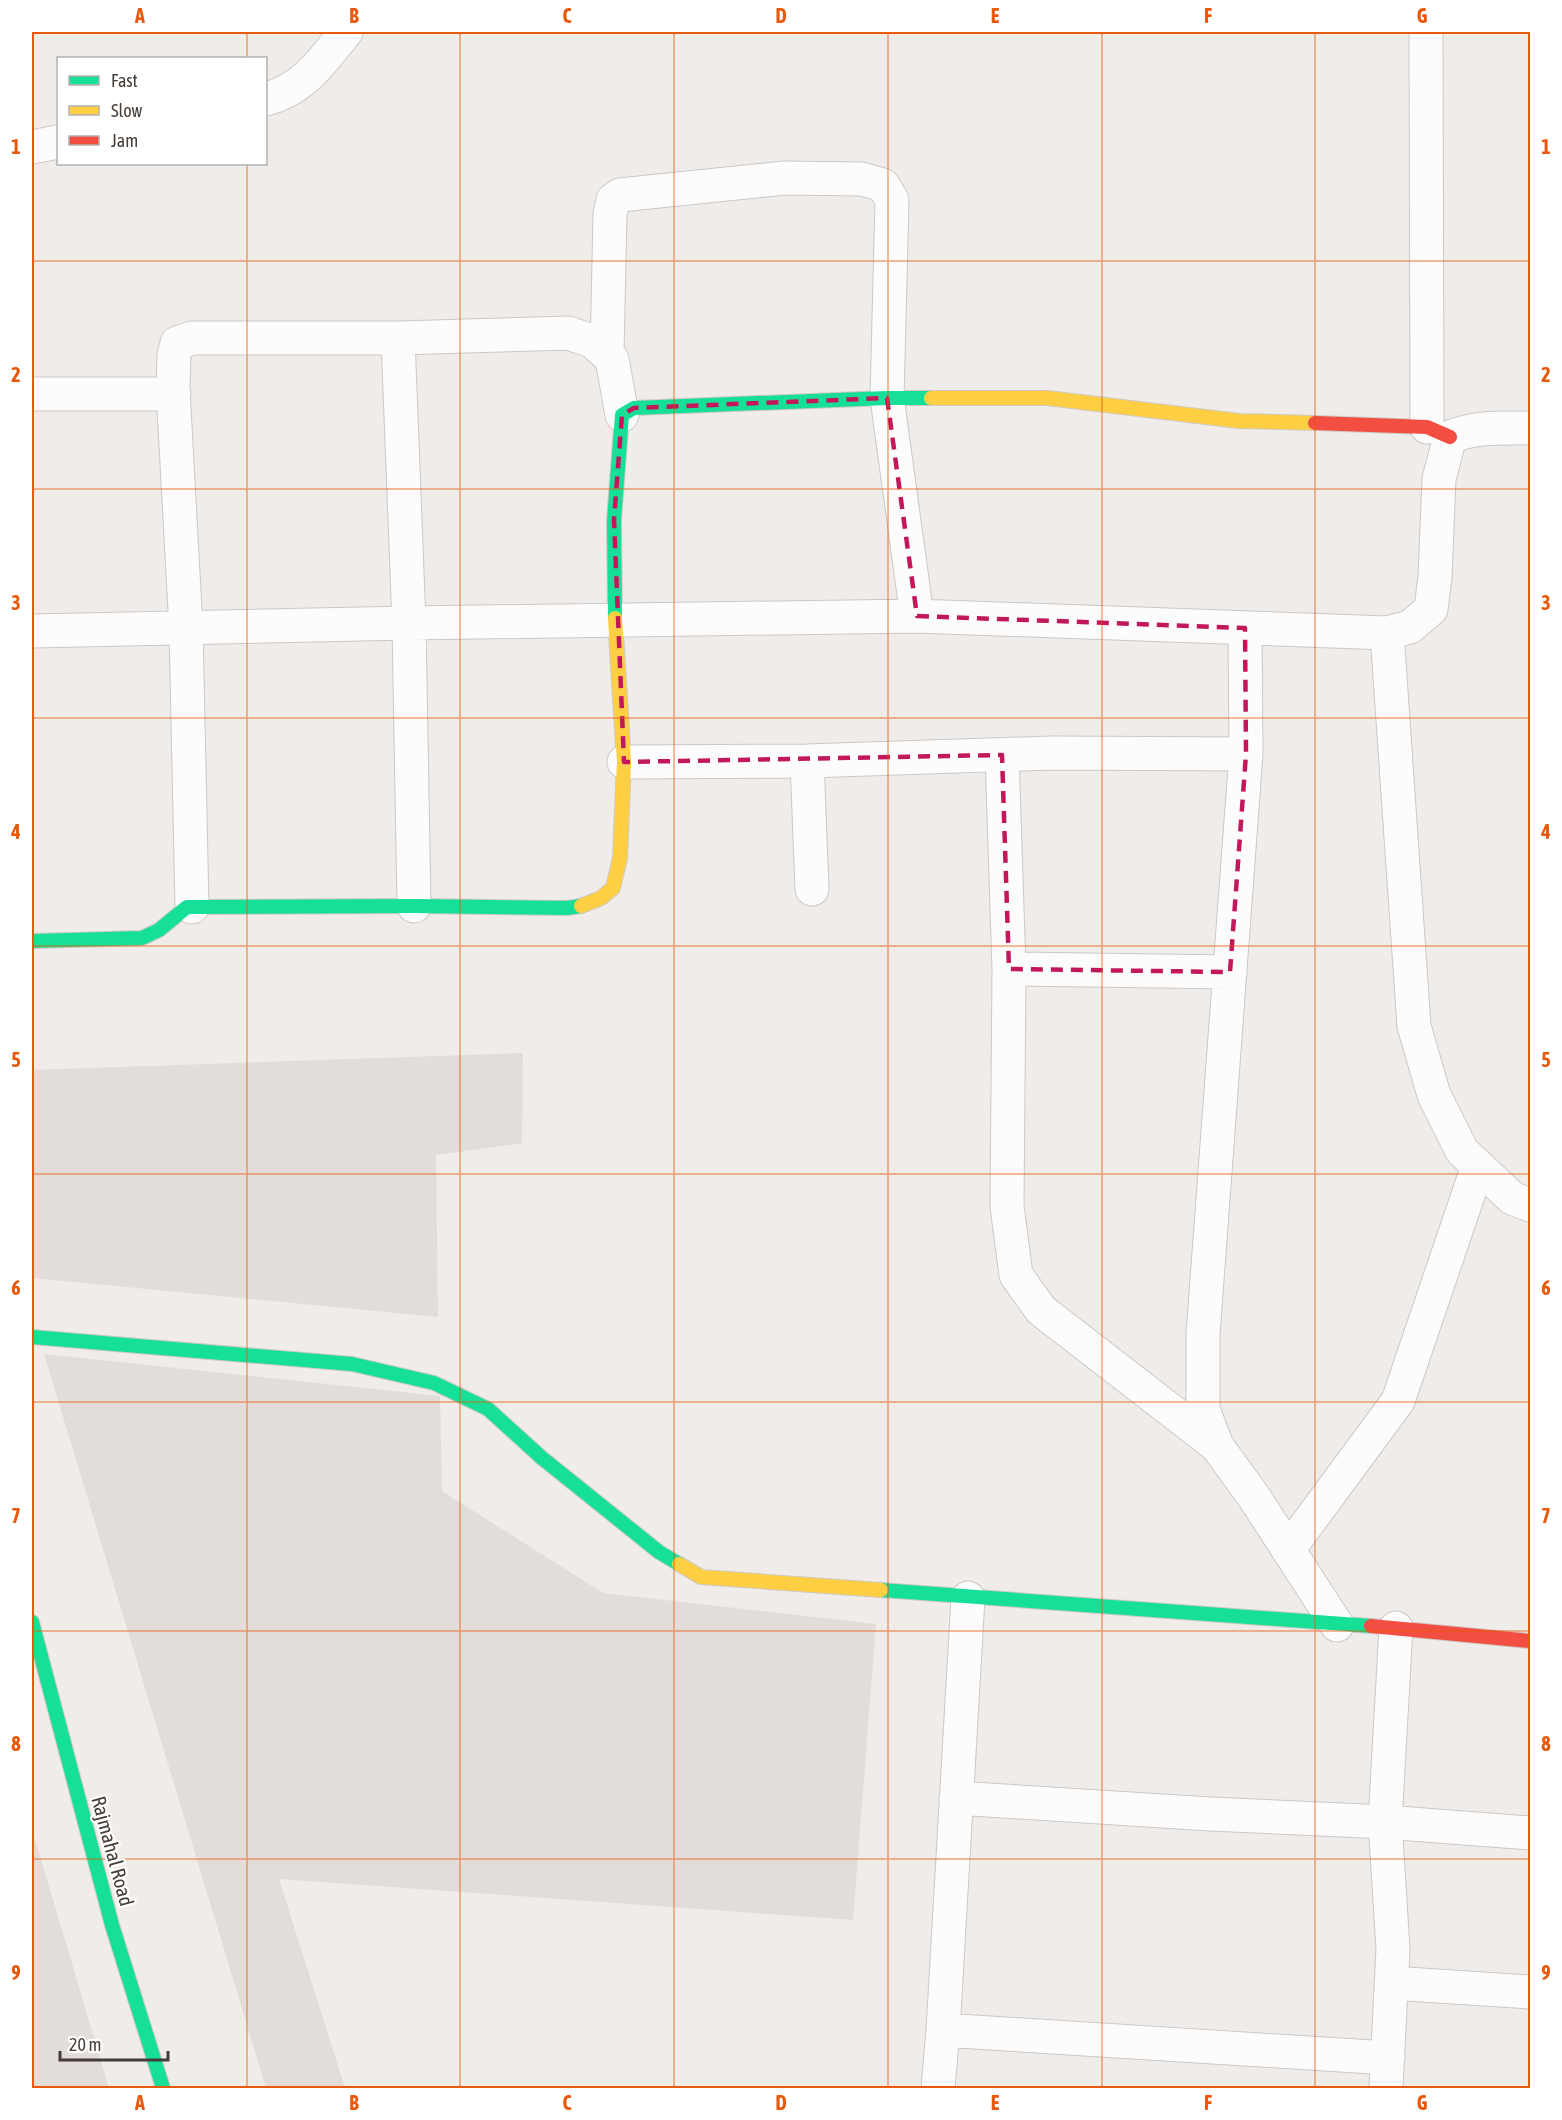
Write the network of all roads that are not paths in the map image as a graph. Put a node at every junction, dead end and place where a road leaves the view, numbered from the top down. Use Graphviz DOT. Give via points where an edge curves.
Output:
graph roads {
  1 [pos="346,32"];
  2 [pos="1426,32"];
  3 [pos="267,99"];
  4 [pos="57,142"];
  5 [pos="32,147"];
  6 [pos="398,338"];
  7 [pos="607,353"];
  8 [pos="32,394"];
  9 [pos="174,394"];
  10 [pos="887,398"];
  11 [pos="622,415"];
  12 [pos="1530,428"];
  13 [pos="1438,432"];
  14 [pos="916,616"];
  15 [pos="615,621"];
  16 [pos="409,623"];
  17 [pos="186,628"];
  18 [pos="1245,628"];
  19 [pos="32,631"];
  20 [pos="1388,633"];
  21 [pos="1246,754"];
  22 [pos="1002,755"];
  23 [pos="807,761"];
  24 [pos="624,762"];
  25 [pos="812,889"];
  26 [pos="414,906"];
  27 [pos="192,907"];
  28 [pos="32,941"];
  29 [pos="1009,969"];
  30 [pos="1230,972"];
  31 [pos="1478,1166"];
  32 [pos="1530,1205"];
  33 [pos="32,1337"];
  34 [pos="1217,1446"];
  35 [pos="1288,1550"];
  36 [pos="968,1598"];
  37 [pos="32,1622"];
  38 [pos="1337,1624"];
  39 [pos="1396,1628"];
  40 [pos="1530,1641"];
  41 [pos="956,1797"];
  42 [pos="1385,1822"];
  43 [pos="1530,1833"];
  44 [pos="1391,1983"];
  45 [pos="1530,1992"];
  46 [pos="943,2030"];
  47 [pos="1387,2073"];
  48 [pos="163,2088"];
  49 [pos="938,2088"];
  1 -- 3 [label="street" via="306,80 282,95"];
  2 -- 13 [label="street"];
  4 -- 5 [label="street"];
  6 -- 7 [label="street" via="568,333"];
  6 -- 9 [label="street" via="192,338 177,343"];
  6 -- 16 [label="street"];
  7 -- 10 [label="street" via="613,200 621,195 785,178 862,179 883,186 892,200"];
  7 -- 11 [label="street" via="612,359"];
  8 -- 9 [label="street"];
  9 -- 17 [label="street"];
  10 -- 11 [label="street" via="634,408"];
  10 -- 13 [label="street" via="1047,398 1239,421"];
  10 -- 14 [label="street"];
  11 -- 15 [label="street" via="614,520"];
  12 -- 13 [label="street"];
  13 -- 20 [label="street" via="1431,609 1410,627"];
  14 -- 15 [label="street"];
  14 -- 18 [label="street"];
  15 -- 16 [label="street"];
  15 -- 24 [label="street"];
  16 -- 17 [label="street"];
  16 -- 26 [label="street"];
  17 -- 19 [label="street"];
  17 -- 27 [label="street"];
  18 -- 20 [label="street"];
  18 -- 21 [label="street"];
  20 -- 31 [label="street" via="1414,1026 1434,1095 1462,1151"];
  21 -- 22 [label="street"];
  21 -- 30 [label="street"];
  22 -- 23 [label="street"];
  22 -- 29 [label="street"];
  23 -- 24 [label="street"];
  23 -- 25 [label="street"];
  24 -- 26 [label="street" via="620,858 613,888 601,898 585,906 567,908"];
  26 -- 27 [label="street"];
  27 -- 28 [label="street" via="179,911 154,933 136,940"];
  29 -- 30 [label="street"];
  29 -- 34 [label="street" via="1007,1206 1016,1275 1041,1310"];
  30 -- 34 [label="street" via="1203,1334 1203,1409"];
  31 -- 32 [label="street" via="1512,1198"];
  31 -- 35 [label="street" via="1398,1401"];
  33 -- 36 [label="street" via="352,1364 434,1383 488,1409 659,1552 701,1576"];
  34 -- 35 [label="street"];
  35 -- 38 [label="street"];
  36 -- 38 [label="street"];
  36 -- 41 [label="street"];
  37 -- 48 [label="street, Rajmahal Road" via="112,1925"];
  38 -- 39 [label="street"];
  39 -- 40 [label="street"];
  39 -- 42 [label="street"];
  41 -- 42 [label="street"];
  41 -- 46 [label="street"];
  42 -- 43 [label="street"];
  42 -- 44 [label="street" via="1393,1949"];
  44 -- 45 [label="street"];
  44 -- 47 [label="street"];
  46 -- 47 [label="street"];
  46 -- 49 [label="street"];
}
